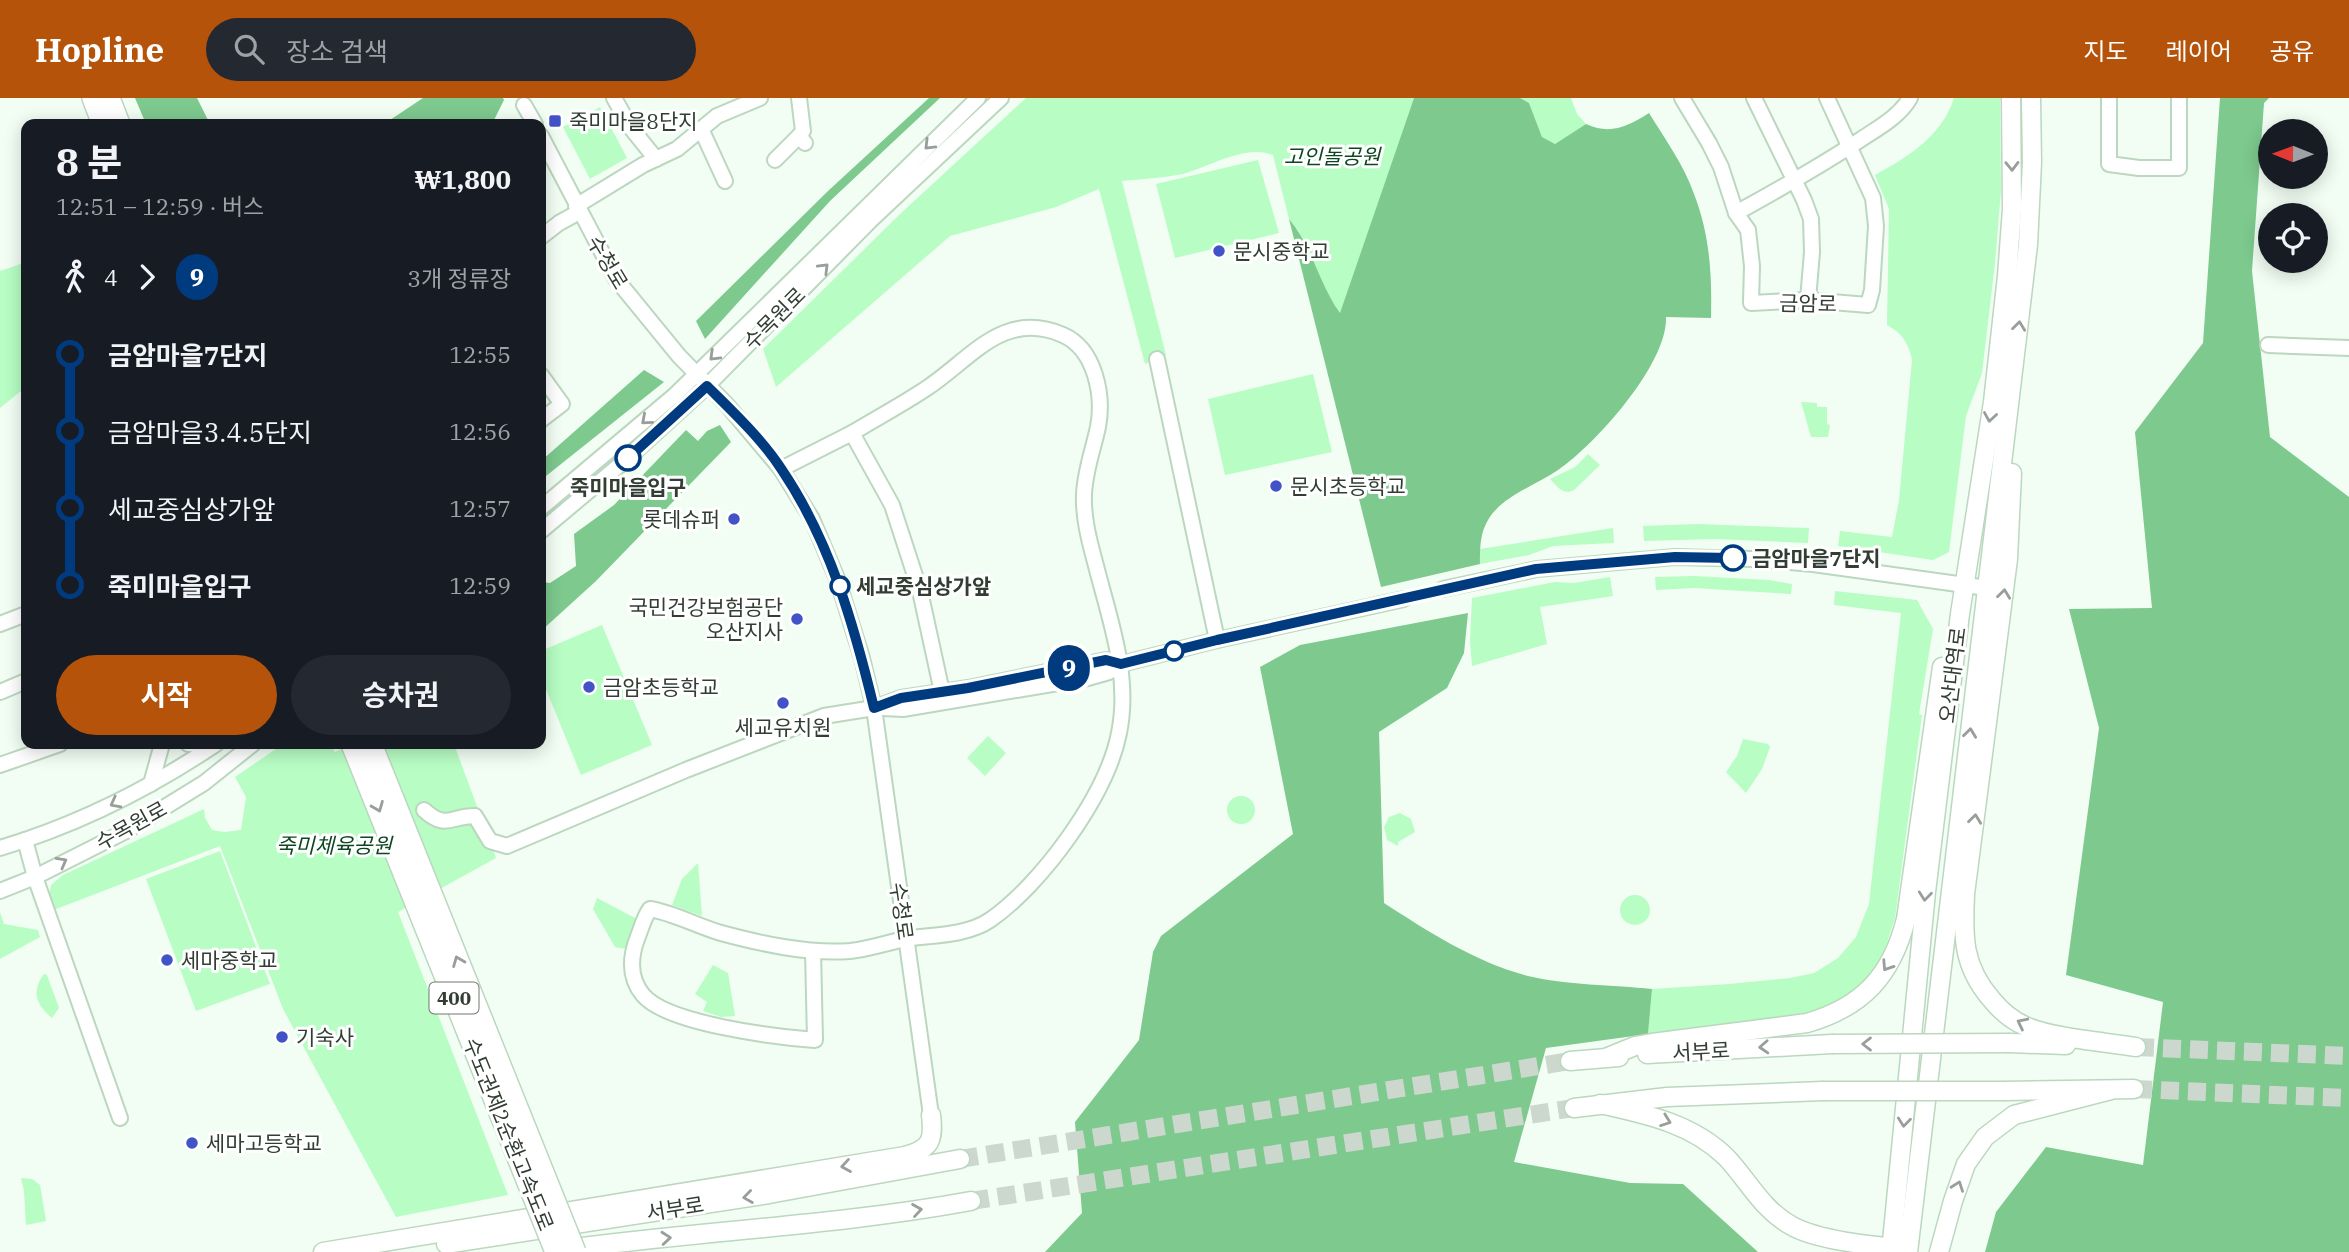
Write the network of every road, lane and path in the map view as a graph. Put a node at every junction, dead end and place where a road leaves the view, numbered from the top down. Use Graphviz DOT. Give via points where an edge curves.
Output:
graph roads {
  1 [pos="93,98"];
  2 [pos="109,98"];
  3 [pos="614,98"];
  4 [pos="760,98"];
  5 [pos="799,98"];
  6 [pos="978,98"];
  7 [pos="1001,98"];
  8 [pos="1682,98"];
  9 [pos="1754,98"];
  10 [pos="1827,98"];
  11 [pos="1910,98"];
  12 [pos="2011,98"];
  13 [pos="2031,98"];
  14 [pos="2109,98"];
  15 [pos="2179,98"];
  16 [pos="524,104"];
  17 [pos="101,119"];
  18 [pos="117,119"];
  19 [pos="532,119"];
  20 [pos="702,131"];
  21 [pos="546,146"];
  22 [pos="1850,146"];
  23 [pos="656,159"];
  24 [pos="775,160"];
  25 [pos="724,181"];
  26 [pos="1795,181"];
  27 [pos="578,209"];
  28 [pos="1736,212"];
  29 [pos="546,233"];
  30 [pos="1808,300"];
  31 [pos="2268,345"];
  32 [pos="2349,348"];
  33 [pos="1157,359"];
  34 [pos="2014,371"];
  35 [pos="696,374"];
  36 [pos="546,382"];
  37 [pos="707,386"];
  38 [pos="546,416"];
  39 [pos="852,433"];
  40 [pos="782,469"];
  41 [pos="546,504"];
  42 [pos="546,527"];
  43 [pos="1964,585"];
  44 [pos="1987,588"];
  45 [pos="1443,589"];
  46 [pos="1404,599"];
  47 [pos="1959,614"];
  48 [pos="21,616"];
  49 [pos="0,624"];
  50 [pos="1217,640"];
  51 [pos="1121,664"];
  52 [pos="21,683"];
  53 [pos="0,692"];
  54 [pos="942,692"];
  55 [pos="874,708"];
  56 [pos="46,749"];
  57 [pos="161,749"];
  58 [pos="208,749"];
  59 [pos="247,749"];
  60 [pos="354,749"];
  61 [pos="373,749"];
  62 [pos="0,765"];
  63 [pos="151,784"];
  64 [pos="424,810"];
  65 [pos="25,840"];
  66 [pos="0,848"];
  67 [pos="35,877"];
  68 [pos="0,891"];
  69 [pos="906,939"];
  70 [pos="813,951"];
  71 [pos="1608,1057"];
  72 [pos="1570,1061"];
  73 [pos="2134,1089"];
  74 [pos="2111,1090"];
  75 [pos="1600,1104"];
  76 [pos="1574,1108"];
  77 [pos="931,1115"];
  78 [pos="120,1118"];
  79 [pos="960,1158"];
  80 [pos="550,1191"];
  81 [pos="971,1201"];
  82 [pos="1807,1233"];
  83 [pos="1900,1250"];
  84 [pos="323,1252"];
  85 [pos="390,1252"];
  86 [pos="550,1252"];
  87 [pos="556,1252"];
  88 [pos="575,1252"];
  89 [pos="585,1252"];
  90 [pos="1846,1252"];
  91 [pos="1939,1252"];
  1 -- 17 [label="highway"];
  2 -- 18 [label="highway"];
  3 -- 23 [label="street"];
  4 -- 20 [label="street" via="718,116"];
  5 -- 24 [label="street" via="802,139"];
  6 -- 35 [label="street, 수목원로, one-way"];
  37 -- 7 [label="street, 수목원로, one-way" via="870,221"];
  8 -- 28 [label="street, 금암로" via="1721,167"];
  9 -- 26 [label="street"];
  10 -- 22 [label="street, 금암로"];
  11 -- 22 [label="street" via="1886,122"];
  12 -- 43 [label="main road, 오산대역로, one-way" via="2007,276"];
  34 -- 13 [label="main road, 오산대역로, one-way" via="2031,217"];
  14 -- 15 [label="street" via="2109,164 2179,168"];
  16 -- 19 [label="street"];
  20 -- 23 [label="street"];
  20 -- 25 [label="street"];
  21 -- 27 [label="street, 수청로"];
  22 -- 26 [label="street"];
  22 -- 30 [label="street, 금암로" via="1873,198 1876,226 1868,305"];
  23 -- 27 [label="street" via="597,192"];
  26 -- 28 [label="street"];
  26 -- 30 [label="street" via="1811,219"];
  27 -- 29 [label="street"];
  27 -- 35 [label="street, 수청로" via="616,279"];
  28 -- 30 [label="street, 금암로" via="1748,230 1751,303"];
  31 -- 32 [label="street"];
  33 -- 50 [label="street"];
  34 -- 44 [label="main road, 오산대역로"];
  34 -- 71 [label="main road, 서부로, one-way, bridge" via="2008,559 1965,894 1963,933 1969,967 2004,1014 2026,1027 2136,1047 1832,1044"];
  35 -- 37 [label="street, 수청로"];
  35 -- 41 [label="street, 수목원로, one-way"];
  36 -- 38 [label="street" via="562,404"];
  37 -- 40 [label="street, 수청로"];
  37 -- 42 [label="street, 수목원로"];
  39 -- 40 [label="street"];
  39 -- 51 [label="street" via="1006,331 1041,328 1082,346 1096,378 1098,404 1084,496 1088,534"];
  39 -- 54 [label="street" via="892,505 920,591"];
  40 -- 55 [label="street, 수청로" via="812,520 838,581"];
  43 -- 44 [label="street"];
  43 -- 45 [label="street" via="1813,564 1675,557 1536,569"];
  43 -- 47 [label="main road, 오산대역로"];
  83 -- 44 [label="main road, 오산대역로, one-way"];
  46 -- 50 [label="street"];
  47 -- 71 [label="main road, one-way" via="1941,670 1906,919 1895,954 1875,984 1848,1007 1807,1023 1652,1043"];
  47 -- 83 [label="main road, 오산대역로, one-way" via="1926,891"];
  48 -- 49 [label="street"];
  50 -- 51 [label="street"];
  51 -- 54 [label="street" via="1106,660"];
  51 -- 55 [label="street" via="1109,672 1043,686 903,709"];
  51 -- 69 [label="street" via="1123,693 1112,761 1083,815 1050,861 986,923 955,933"];
  52 -- 53 [label="street"];
  54 -- 55 [label="street" via="901,698"];
  55 -- 64 [label="street" via="824,716 507,846 490,841 475,816 445,822"];
  55 -- 69 [label="street, 수청로"];
  56 -- 62 [label="street"];
  57 -- 63 [label="street"];
  58 -- 63 [label="street, 수목원로"];
  67 -- 59 [label="street, 수목원로, one-way" via="126,831 204,783"];
  60 -- 87 [label="highway, 수도권제2순환고속도로 / 400, one-way, bridge"];
  80 -- 61 [label="highway, 수도권제2순환고속도로 / 400, one-way, bridge"];
  63 -- 65 [label="street, 수목원로, one-way" via="107,808"];
  65 -- 66 [label="street, 수목원로"];
  65 -- 67 [label="street"];
  67 -- 68 [label="street, 수목원로"];
  67 -- 78 [label="street"];
  69 -- 70 [label="street" via="854,951"];
  69 -- 77 [label="street, 수청로"];
  70 -- 70 [label="street" via="748,940 650,909 631,965 638,988 658,1008 712,1024 815,1040"];
  71 -- 72 [label="main road, 서부로"];
  73 -- 74 [label="main road"];
  74 -- 75 [label="main road, bridge" via="1823,1091"];
  91 -- 74 [label="main road, one-way" via="1966,1164 1985,1137 2014,1115"];
  75 -- 76 [label="main road"];
  75 -- 82 [label="main road, one-way" via="1670,1121 1708,1142 1774,1215"];
  77 -- 84 [label="main road, one-way" via="927,1146 905,1156"];
  79 -- 85 [label="main road, 서부로, one-way" via="769,1194"];
  80 -- 88 [label="highway, 수도권제2순환고속도로 / 400, bridge"];
  80 -- 89 [label="highway, 400, bridge"];
  86 -- 81 [label="main road, 서부로, one-way" via="828,1222"];
  82 -- 83 [label="main road"];
  82 -- 90 [label="main road"];
}
